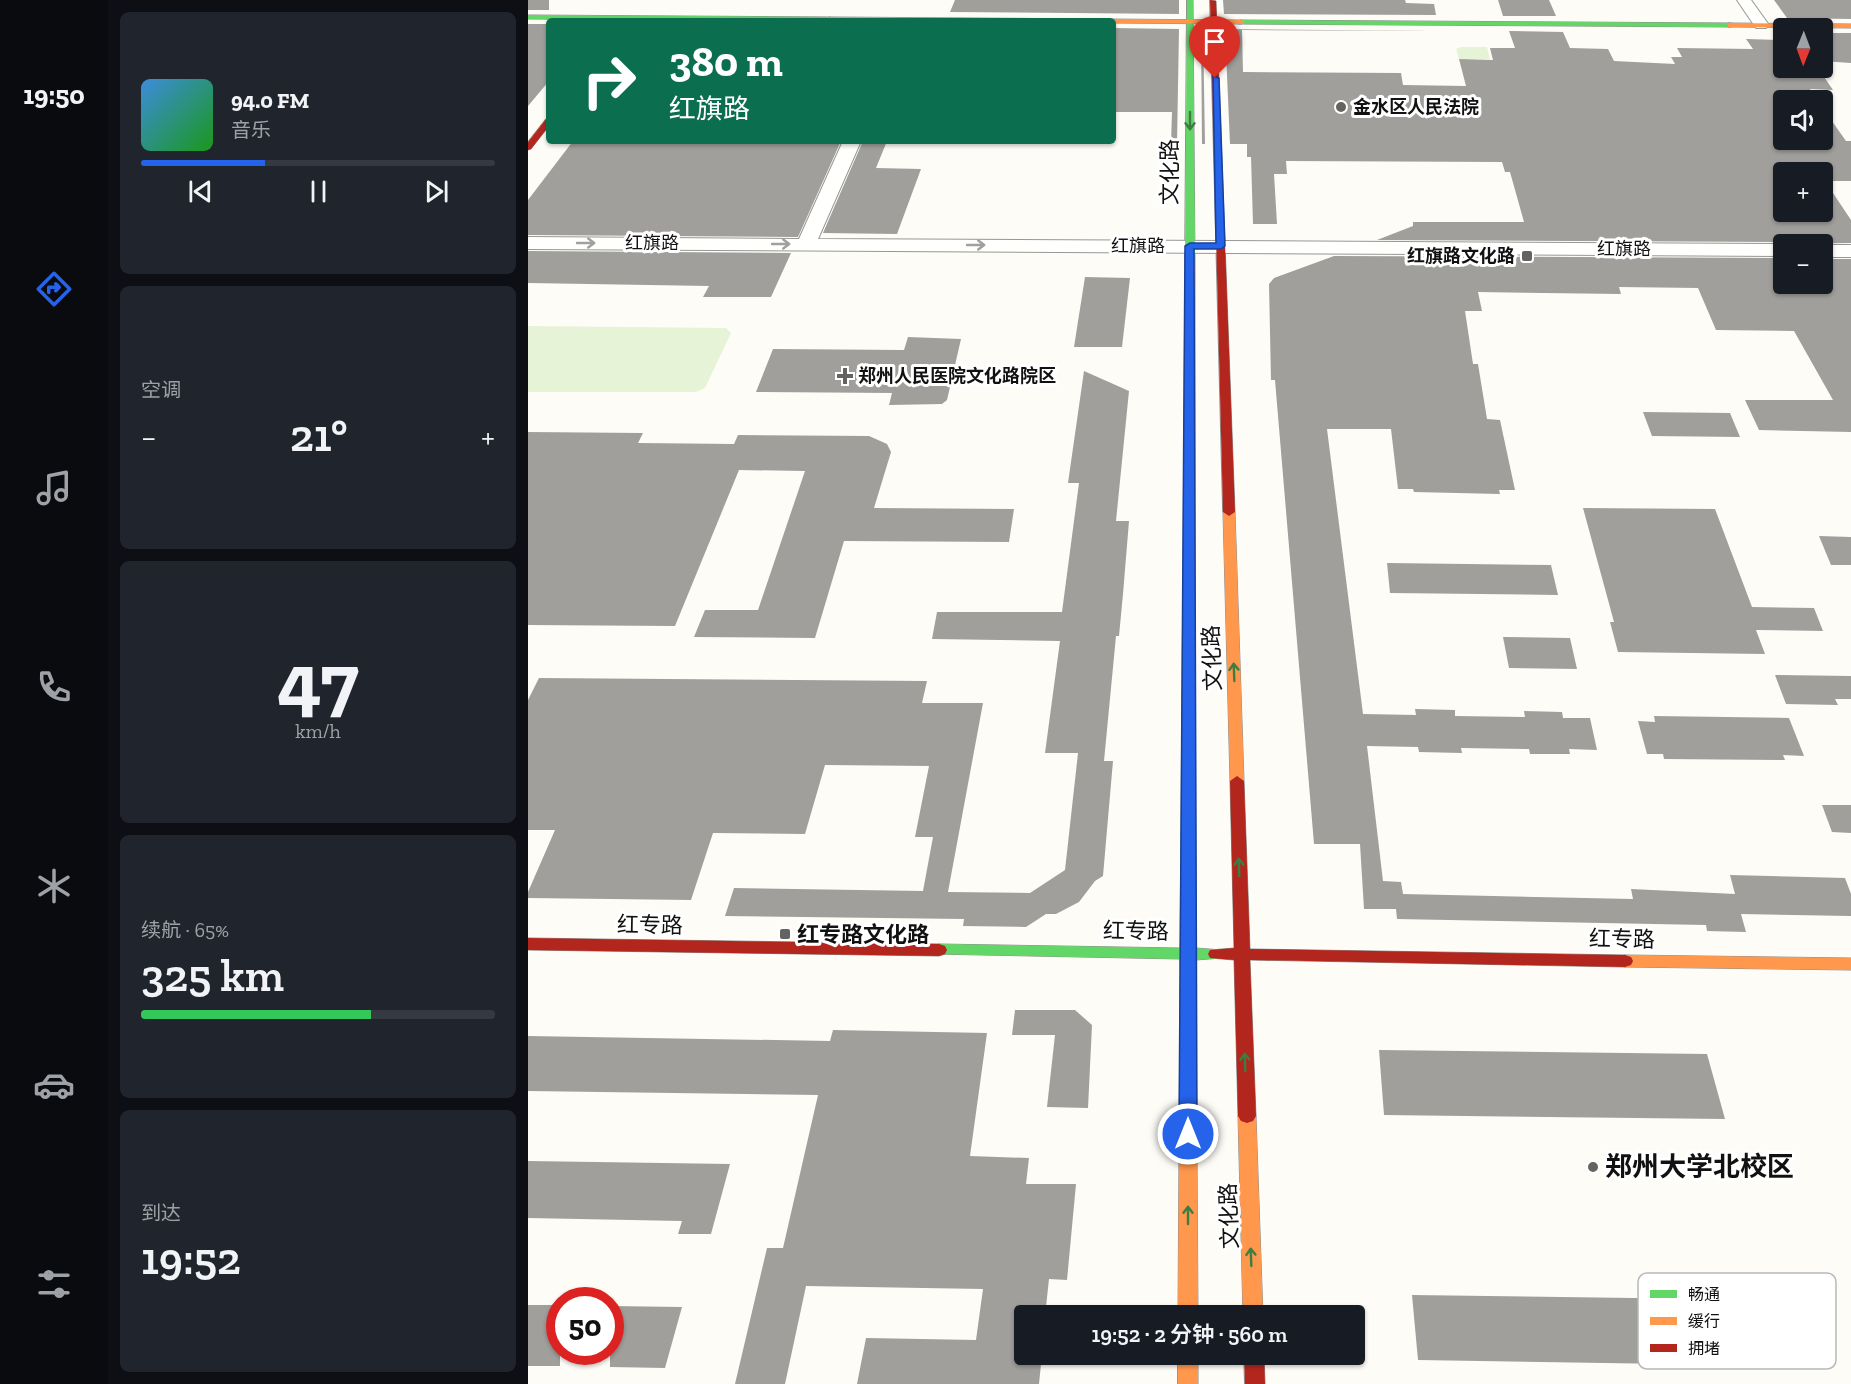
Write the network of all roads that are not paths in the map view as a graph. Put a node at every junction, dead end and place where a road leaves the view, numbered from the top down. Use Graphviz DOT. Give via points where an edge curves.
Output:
graph roads {
  1 [pos="1744,0"];
  2 [pos="528,9"];
  3 [pos="1190,11"];
  4 [pos="636,12"];
  5 [pos="1214,12"];
  6 [pos="528,17"];
  7 [pos="838,18"];
  8 [pos="968,18"];
  9 [pos="1851,18"];
  10 [pos="1759,21"];
  11 [pos="1851,26"];
  12 [pos="546,125"];
  13 [pos="851,144"];
  14 [pos="528,147"];
  15 [pos="528,243"];
  16 [pos="806,244"];
  17 [pos="1190,246"];
  18 [pos="1221,246"];
  19 [pos="1773,250"];
  20 [pos="1833,250"];
  21 [pos="1851,251"];
  22 [pos="528,944"];
  23 [pos="1189,953"];
  24 [pos="1242,953"];
  25 [pos="1851,964"];
  26 [pos="1188,1305"];
  27 [pos="1253,1305"];
  28 [pos="1188,1365"];
  29 [pos="1254,1365"];
  30 [pos="1188,1384"];
  31 [pos="1255,1384"];
  1 -- 10 [label="street"];
  2 -- 4 [label="main road"];
  3 -- 4 [label="main road"];
  3 -- 5 [label="main road"];
  3 -- 8 [label="main road"];
  3 -- 17 [label="main road, 文化路, one-way"];
  4 -- 6 [label="main road"];
  4 -- 7 [label="main road"];
  5 -- 10 [label="main road"];
  5 -- 18 [label="main road, 文化路"];
  9 -- 10 [label="main road"];
  10 -- 11 [label="main road"];
  12 -- 14 [label="main road"];
  13 -- 16 [label="street"];
  15 -- 16 [label="street, 红旗路, one-way"];
  16 -- 17 [label="street, 红旗路, one-way"];
  17 -- 18 [label="street, 红旗路"];
  17 -- 23 [label="main road, 文化路"];
  18 -- 19 [label="street, 红旗路"];
  24 -- 18 [label="main road, 文化路, one-way"];
  20 -- 21 [label="street"];
  22 -- 23 [label="main road, 红专路"];
  23 -- 24 [label="main road, 红专路"];
  26 -- 23 [label="main road, 文化路, one-way"];
  24 -- 25 [label="main road, 红专路"];
  27 -- 24 [label="main road, 文化路, one-way"];
  28 -- 30 [label="main road"];
  29 -- 31 [label="main road"];
}
